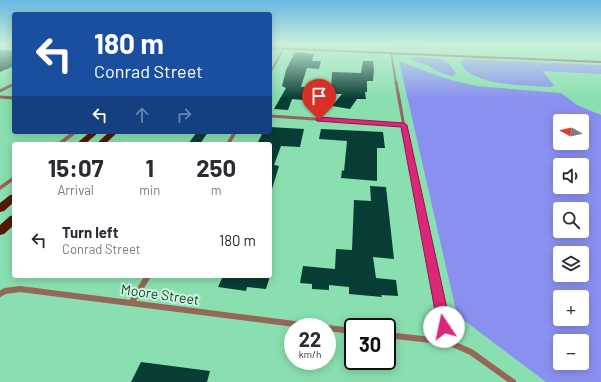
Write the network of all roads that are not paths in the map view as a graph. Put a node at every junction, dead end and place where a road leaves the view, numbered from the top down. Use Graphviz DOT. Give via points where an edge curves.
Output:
graph roads {
  1 [pos="392,62"];
  2 [pos="12,85"];
  3 [pos="0,91"];
  4 [pos="0,97"];
  5 [pos="12,98"];
  6 [pos="272,116"];
  7 [pos="404,125"];
  8 [pos="72,134"];
  9 [pos="92,134"];
  10 [pos="112,134"];
  11 [pos="62,142"];
  12 [pos="82,142"];
  13 [pos="102,142"];
  14 [pos="12,179"];
  15 [pos="0,188"];
  16 [pos="12,199"];
  17 [pos="0,209"];
  18 [pos="12,221"];
  19 [pos="0,231"];
  20 [pos="147,278"];
  21 [pos="0,294"];
  22 [pos="132,302"];
  23 [pos="284,322"];
  24 [pos="396,336"];
  25 [pos="448,342"];
  26 [pos="513,382"];
  1 -- 7 [label="street"];
  2 -- 3 [label="street"];
  4 -- 5 [label="street"];
  6 -- 7 [label="street"];
  7 -- 25 [label="street"];
  8 -- 11 [label="street"];
  9 -- 12 [label="main road"];
  10 -- 13 [label="main road"];
  14 -- 15 [label="street"];
  16 -- 17 [label="main road"];
  18 -- 19 [label="main road"];
  20 -- 22 [label="street"];
  21 -- 22 [label="street, Moore Street" via="20,289"];
  22 -- 23 [label="street, Moore Street"];
  24 -- 25 [label="street"];
  25 -- 26 [label="street" via="471,352"];
}
